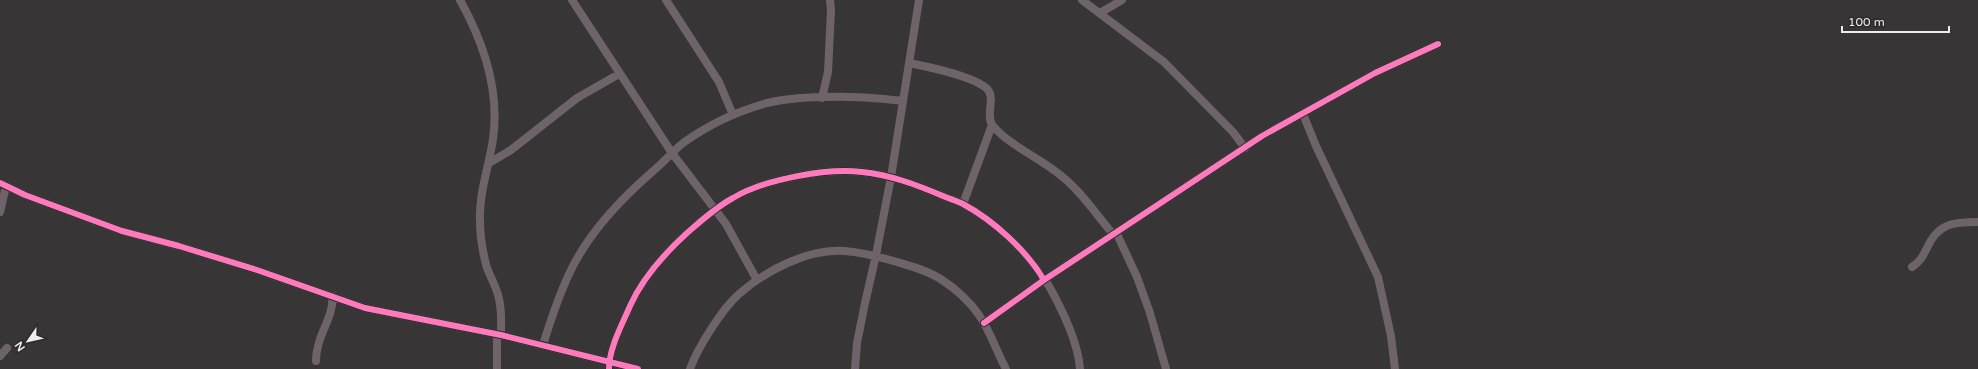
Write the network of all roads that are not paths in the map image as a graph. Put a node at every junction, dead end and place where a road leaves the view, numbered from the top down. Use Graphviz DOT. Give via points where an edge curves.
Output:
graph roads {
  1 [pos="460,0"];
  2 [pos="572,0"];
  3 [pos="666,0"];
  4 [pos="830,0"];
  5 [pos="919,0"];
  6 [pos="1082,0"];
  7 [pos="1122,0"];
  8 [pos="1100,13"];
  9 [pos="1438,44"];
  10 [pos="909,63"];
  11 [pos="619,74"];
  12 [pos="822,98"];
  13 [pos="903,101"];
  14 [pos="1303,114"];
  15 [pos="733,115"];
  16 [pos="992,125"];
  17 [pos="1245,148"];
  18 [pos="672,154"];
  19 [pos="488,163"];
  20 [pos="891,178"];
  21 [pos="3,185"];
  22 [pos="963,204"];
  23 [pos="715,210"];
  24 [pos="0,212"];
  25 [pos="1978,222"];
  26 [pos="1115,233"];
  27 [pos="876,256"];
  28 [pos="1912,267"];
  29 [pos="757,280"];
  30 [pos="1044,280"];
  31 [pos="332,296"];
  32 [pos="984,323"];
  33 [pos="499,335"];
  34 [pos="543,345"];
  35 [pos="7,348"];
  36 [pos="0,356"];
  37 [pos="316,360"];
  38 [pos="609,366"];
  39 [pos="854,368"];
  40 [pos="497,369"];
  41 [pos="638,369"];
  42 [pos="690,369"];
  43 [pos="1006,369"];
  44 [pos="1080,369"];
  45 [pos="1166,369"];
  46 [pos="1394,369"];
  1 -- 19 [label="street" via="475,28 491,78 495,122"];
  2 -- 11 [label="street"];
  3 -- 15 [label="street" via="719,82"];
  4 -- 12 [label="street" via="828,72"];
  5 -- 10 [label="street"];
  6 -- 8 [label="street"];
  7 -- 8 [label="street"];
  8 -- 17 [label="street" via="1164,62 1233,132"];
  9 -- 14 [label="street" via="1375,73"];
  10 -- 13 [label="street"];
  10 -- 16 [label="street" via="978,83 987,88 991,94"];
  11 -- 18 [label="street"];
  11 -- 19 [label="street" via="578,98 511,150"];
  12 -- 13 [label="street"];
  12 -- 15 [label="street" via="767,103"];
  13 -- 20 [label="street"];
  14 -- 17 [label="street" via="1284,122"];
  14 -- 46 [label="street" via="1378,277 1391,336"];
  15 -- 18 [label="street" via="707,128 682,144"];
  16 -- 22 [label="street"];
  16 -- 26 [label="street" via="1001,134 1057,172"];
  17 -- 26 [label="street"];
  18 -- 23 [label="street"];
  18 -- 34 [label="street" via="624,196 590,238 564,285"];
  19 -- 33 [label="street" via="483,180 480,221 487,267 499,298 502,317"];
  20 -- 22 [label="street"];
  20 -- 23 [label="street" via="861,172 799,176 754,187"];
  20 -- 27 [label="street"];
  21 -- 24 [label="street"];
  21 -- 31 [label="street" via="122,231 179,246"];
  22 -- 30 [label="street" via="984,218 1034,263"];
  23 -- 29 [label="street" via="726,224"];
  23 -- 38 [label="street" via="677,242 653,267 634,298 620,329"];
  25 -- 28 [label="street" via="1944,226 1929,242 1921,261"];
  26 -- 30 [label="street"];
  26 -- 45 [label="street" via="1137,276"];
  27 -- 29 [label="street" via="843,251 816,253 790,262"];
  27 -- 32 [label="street" via="942,279 965,299"];
  27 -- 39 [label="street"];
  29 -- 42 [label="street" via="738,294 722,314 694,357"];
  30 -- 32 [label="street"];
  30 -- 44 [label="street" via="1055,297 1073,340"];
  31 -- 33 [label="street" via="365,308"];
  31 -- 37 [label="street" via="333,304 319,336"];
  32 -- 43 [label="street"];
  33 -- 34 [label="street"];
  33 -- 40 [label="street"];
  34 -- 38 [label="street"];
  35 -- 36 [label="street"];
  38 -- 41 [label="street"];
}
